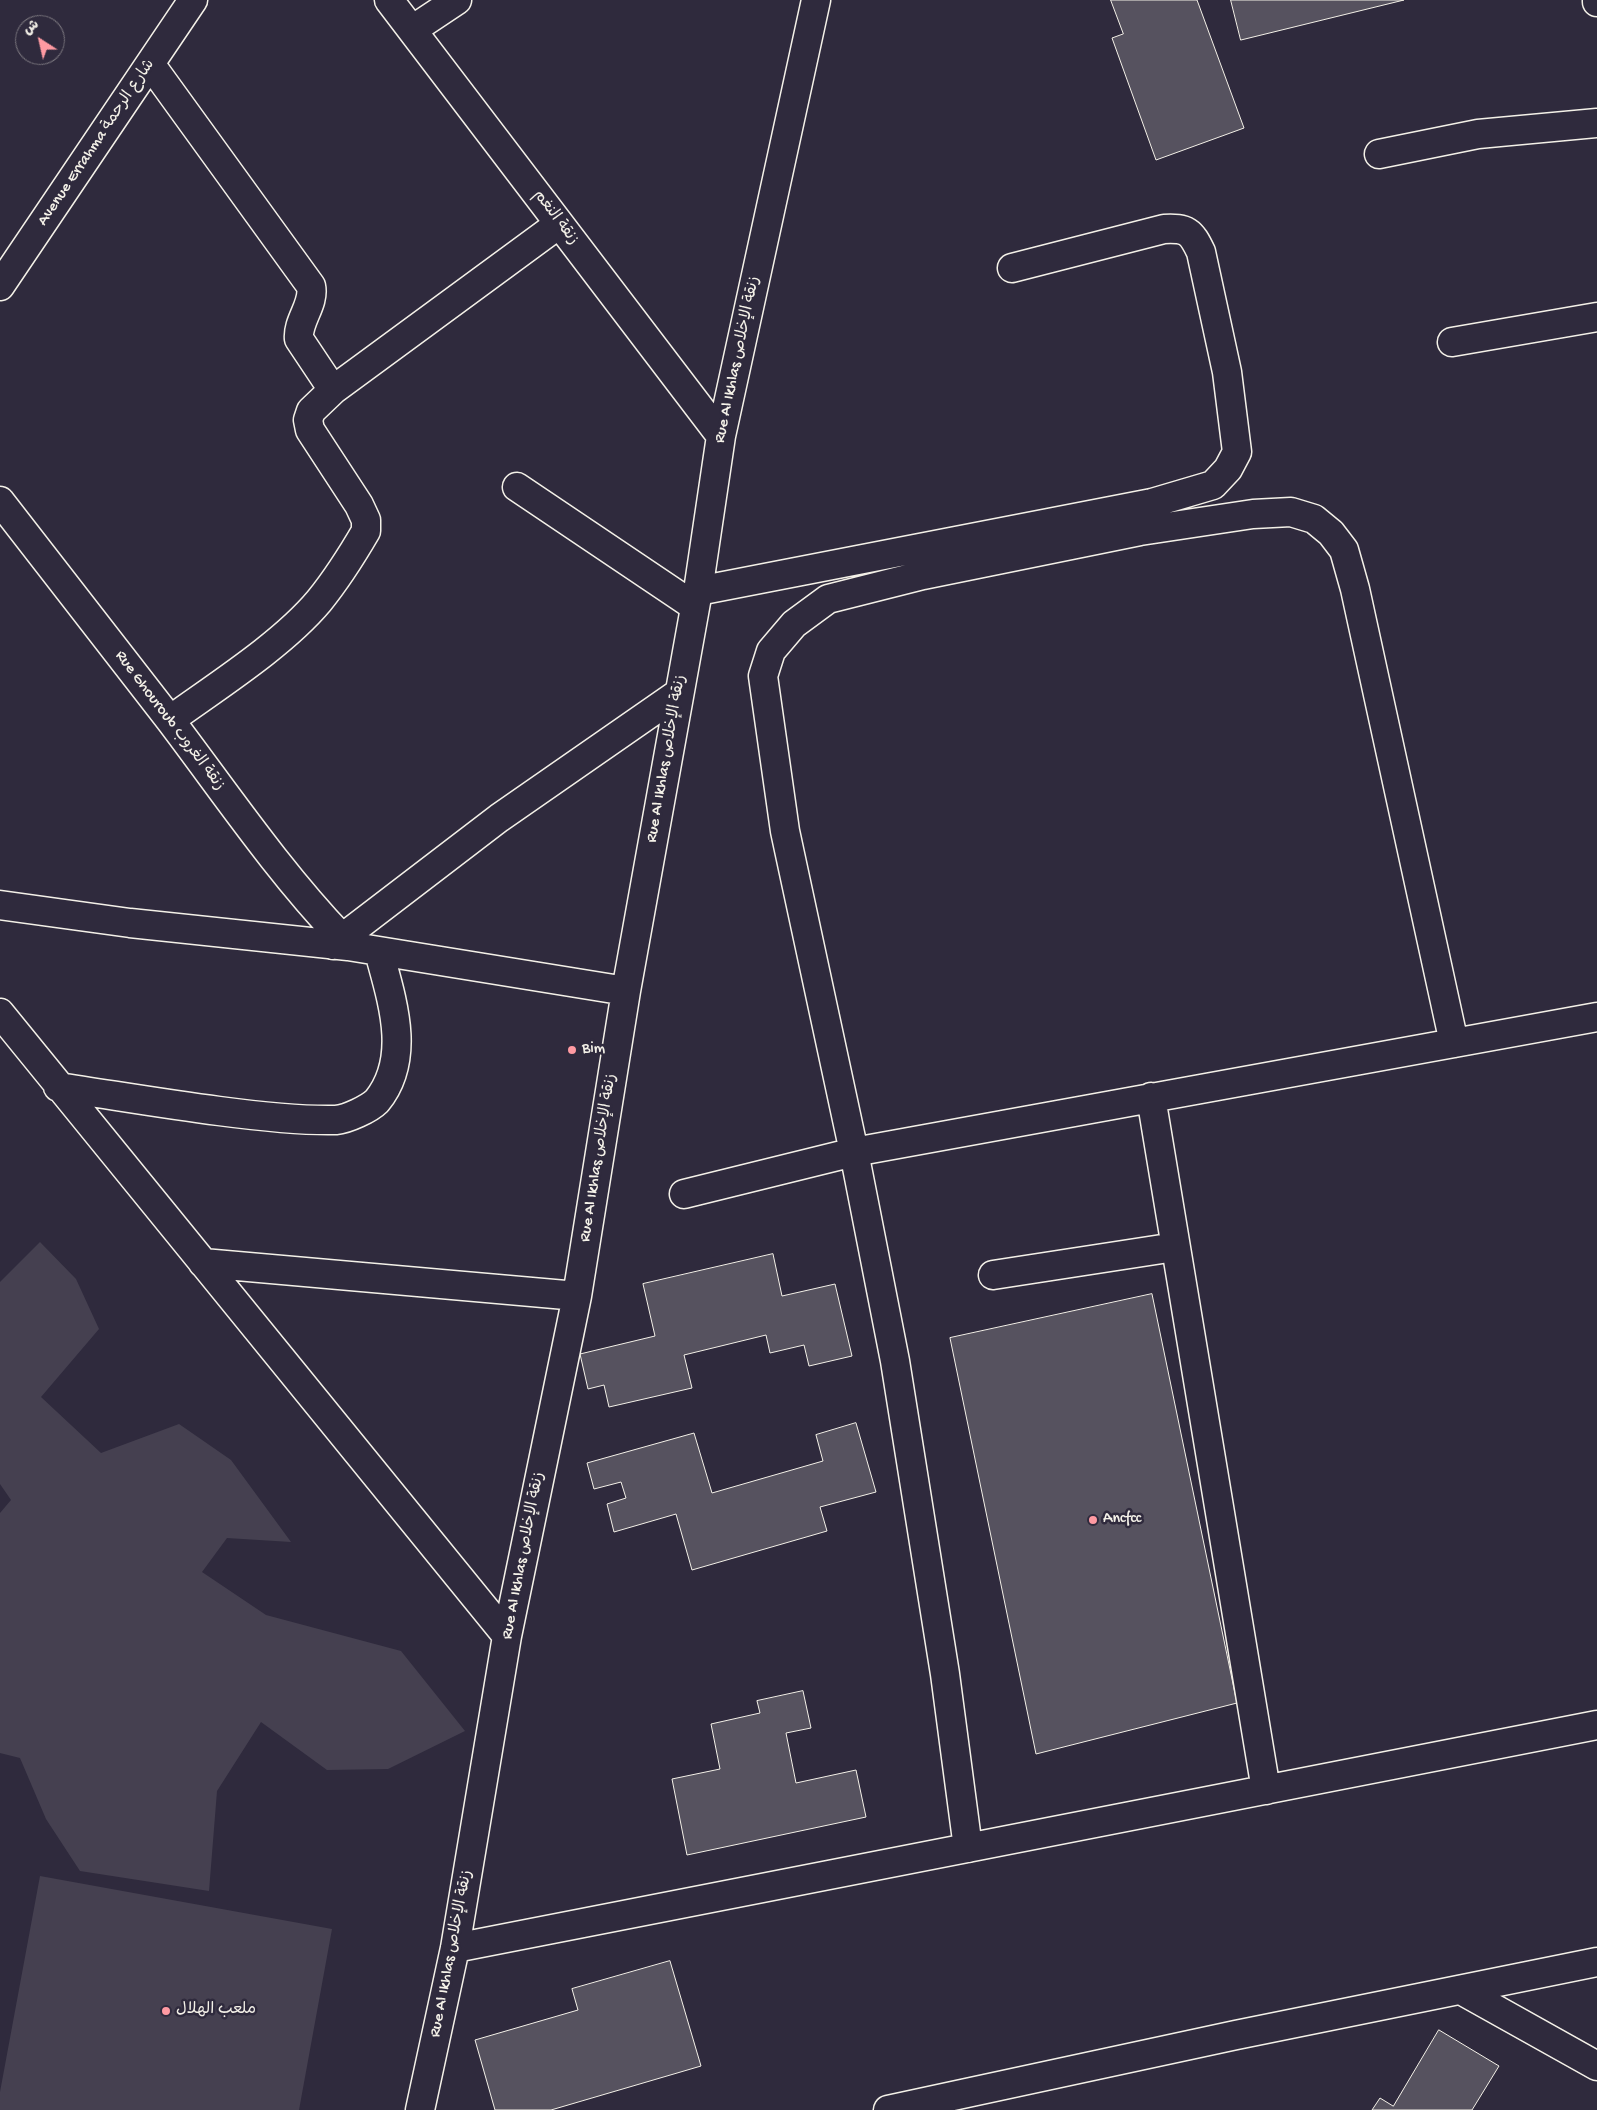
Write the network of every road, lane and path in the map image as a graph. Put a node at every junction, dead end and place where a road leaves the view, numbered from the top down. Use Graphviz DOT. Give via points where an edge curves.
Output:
graph roads {
  1 [pos="193,0"];
  2 [pos="389,0"];
  3 [pos="457,0"];
  4 [pos="816,0"];
  5 [pos="412,30"];
  6 [pos="151,65"];
  7 [pos="1597,123"];
  8 [pos="1379,154"];
  9 [pos="559,224"];
  10 [pos="1012,268"];
  11 [pos="0,286"];
  12 [pos="1597,317"];
  13 [pos="1452,342"];
  14 [pos="333,390"];
  15 [pos="721,436"];
  16 [pos="517,487"];
  17 [pos="0,501"];
  18 [pos="696,598"];
  19 [pos="679,693"];
  20 [pos="170,720"];
  21 [pos="0,905"];
  22 [pos="337,942"];
  23 [pos="379,952"];
  24 [pos="626,991"];
  25 [pos="0,1013"];
  26 [pos="1597,1017"];
  27 [pos="1454,1043"];
  28 [pos="58,1087"];
  29 [pos="1151,1097"];
  30 [pos="854,1152"];
  31 [pos="684,1194"];
  32 [pos="1175,1247"];
  33 [pos="204,1263"];
  34 [pos="993,1275"];
  35 [pos="577,1296"];
  36 [pos="507,1636"];
  37 [pos="1597,1725"];
  38 [pos="1266,1790"];
  39 [pos="968,1848"];
  40 [pos="455,1948"];
  41 [pos="1597,1962"];
  42 [pos="1461,1990"];
  43 [pos="1597,2066"];
  44 [pos="420,2110"];
  45 [pos="888,2110"];
  1 -- 6 [label="street, Avenue Errahma شارع الرحمة"];
  2 -- 5 [label="street, زنقة النغم"];
  3 -- 5 [label="street"];
  4 -- 15 [label="street, Rue Al Ikhlas زنقة الإخلاص"];
  5 -- 9 [label="street, زنقة النغم"];
  6 -- 11 [label="street, Avenue Errahma شارع الرحمة"];
  6 -- 14 [label="street" via="311,286 312,293 299,339"];
  7 -- 8 [label="street" via="1478,134"];
  9 -- 14 [label="street"];
  9 -- 15 [label="street, زنقة النغم"];
  10 -- 18 [label="street" via="1164,229 1182,228 1193,237 1201,252 1227,372 1237,452 1228,469 1213,485 1152,503"];
  12 -- 13 [label="street"];
  14 -- 20 [label="street" via="311,411 308,420 310,430 366,520 366,531 318,601 292,628"];
  15 -- 18 [label="street, Rue Al Ikhlas زنقة الإخلاص"];
  16 -- 18 [label="street"];
  17 -- 20 [label="street, Rue Ghouroub زنقة الغروب"];
  18 -- 19 [label="street, Rue Al Ikhlas زنقة الإخلاص"];
  19 -- 22 [label="street" via="499,818"];
  19 -- 24 [label="street, Rue Al Ikhlas زنقة الإخلاص"];
  20 -- 22 [label="street, Rue Ghouroub زنقة الغروب"];
  21 -- 22 [label="street" via="130,923"];
  22 -- 23 [label="street"];
  23 -- 24 [label="street"];
  23 -- 28 [label="street" via="394,1019 398,1049 395,1065 376,1102 338,1120 259,1116"];
  24 -- 35 [label="street, Rue Al Ikhlas زنقة الإخلاص"];
  25 -- 28 [label="street"];
  26 -- 27 [label="street"];
  27 -- 29 [label="street"];
  27 -- 30 [label="street" via="1344,550 1314,519 1291,512 1253,514 1140,531 828,599 794,624 771,651 763,676 785,831"];
  28 -- 33 [label="street"];
  29 -- 30 [label="street"];
  29 -- 32 [label="street"];
  30 -- 31 [label="street"];
  30 -- 39 [label="street" via="895,1361 944,1665"];
  32 -- 34 [label="street"];
  32 -- 38 [label="street"];
  33 -- 35 [label="street"];
  33 -- 36 [label="street"];
  35 -- 36 [label="street, Rue Al Ikhlas زنقة الإخلاص"];
  36 -- 40 [label="street, Rue Al Ikhlas زنقة الإخلاص"];
  37 -- 38 [label="street"];
  38 -- 39 [label="street"];
  39 -- 40 [label="street"];
  40 -- 44 [label="street, Rue Al Ikhlas زنقة الإخلاص"];
  41 -- 42 [label="street"];
  42 -- 43 [label="street"];
  42 -- 45 [label="street"];
}
